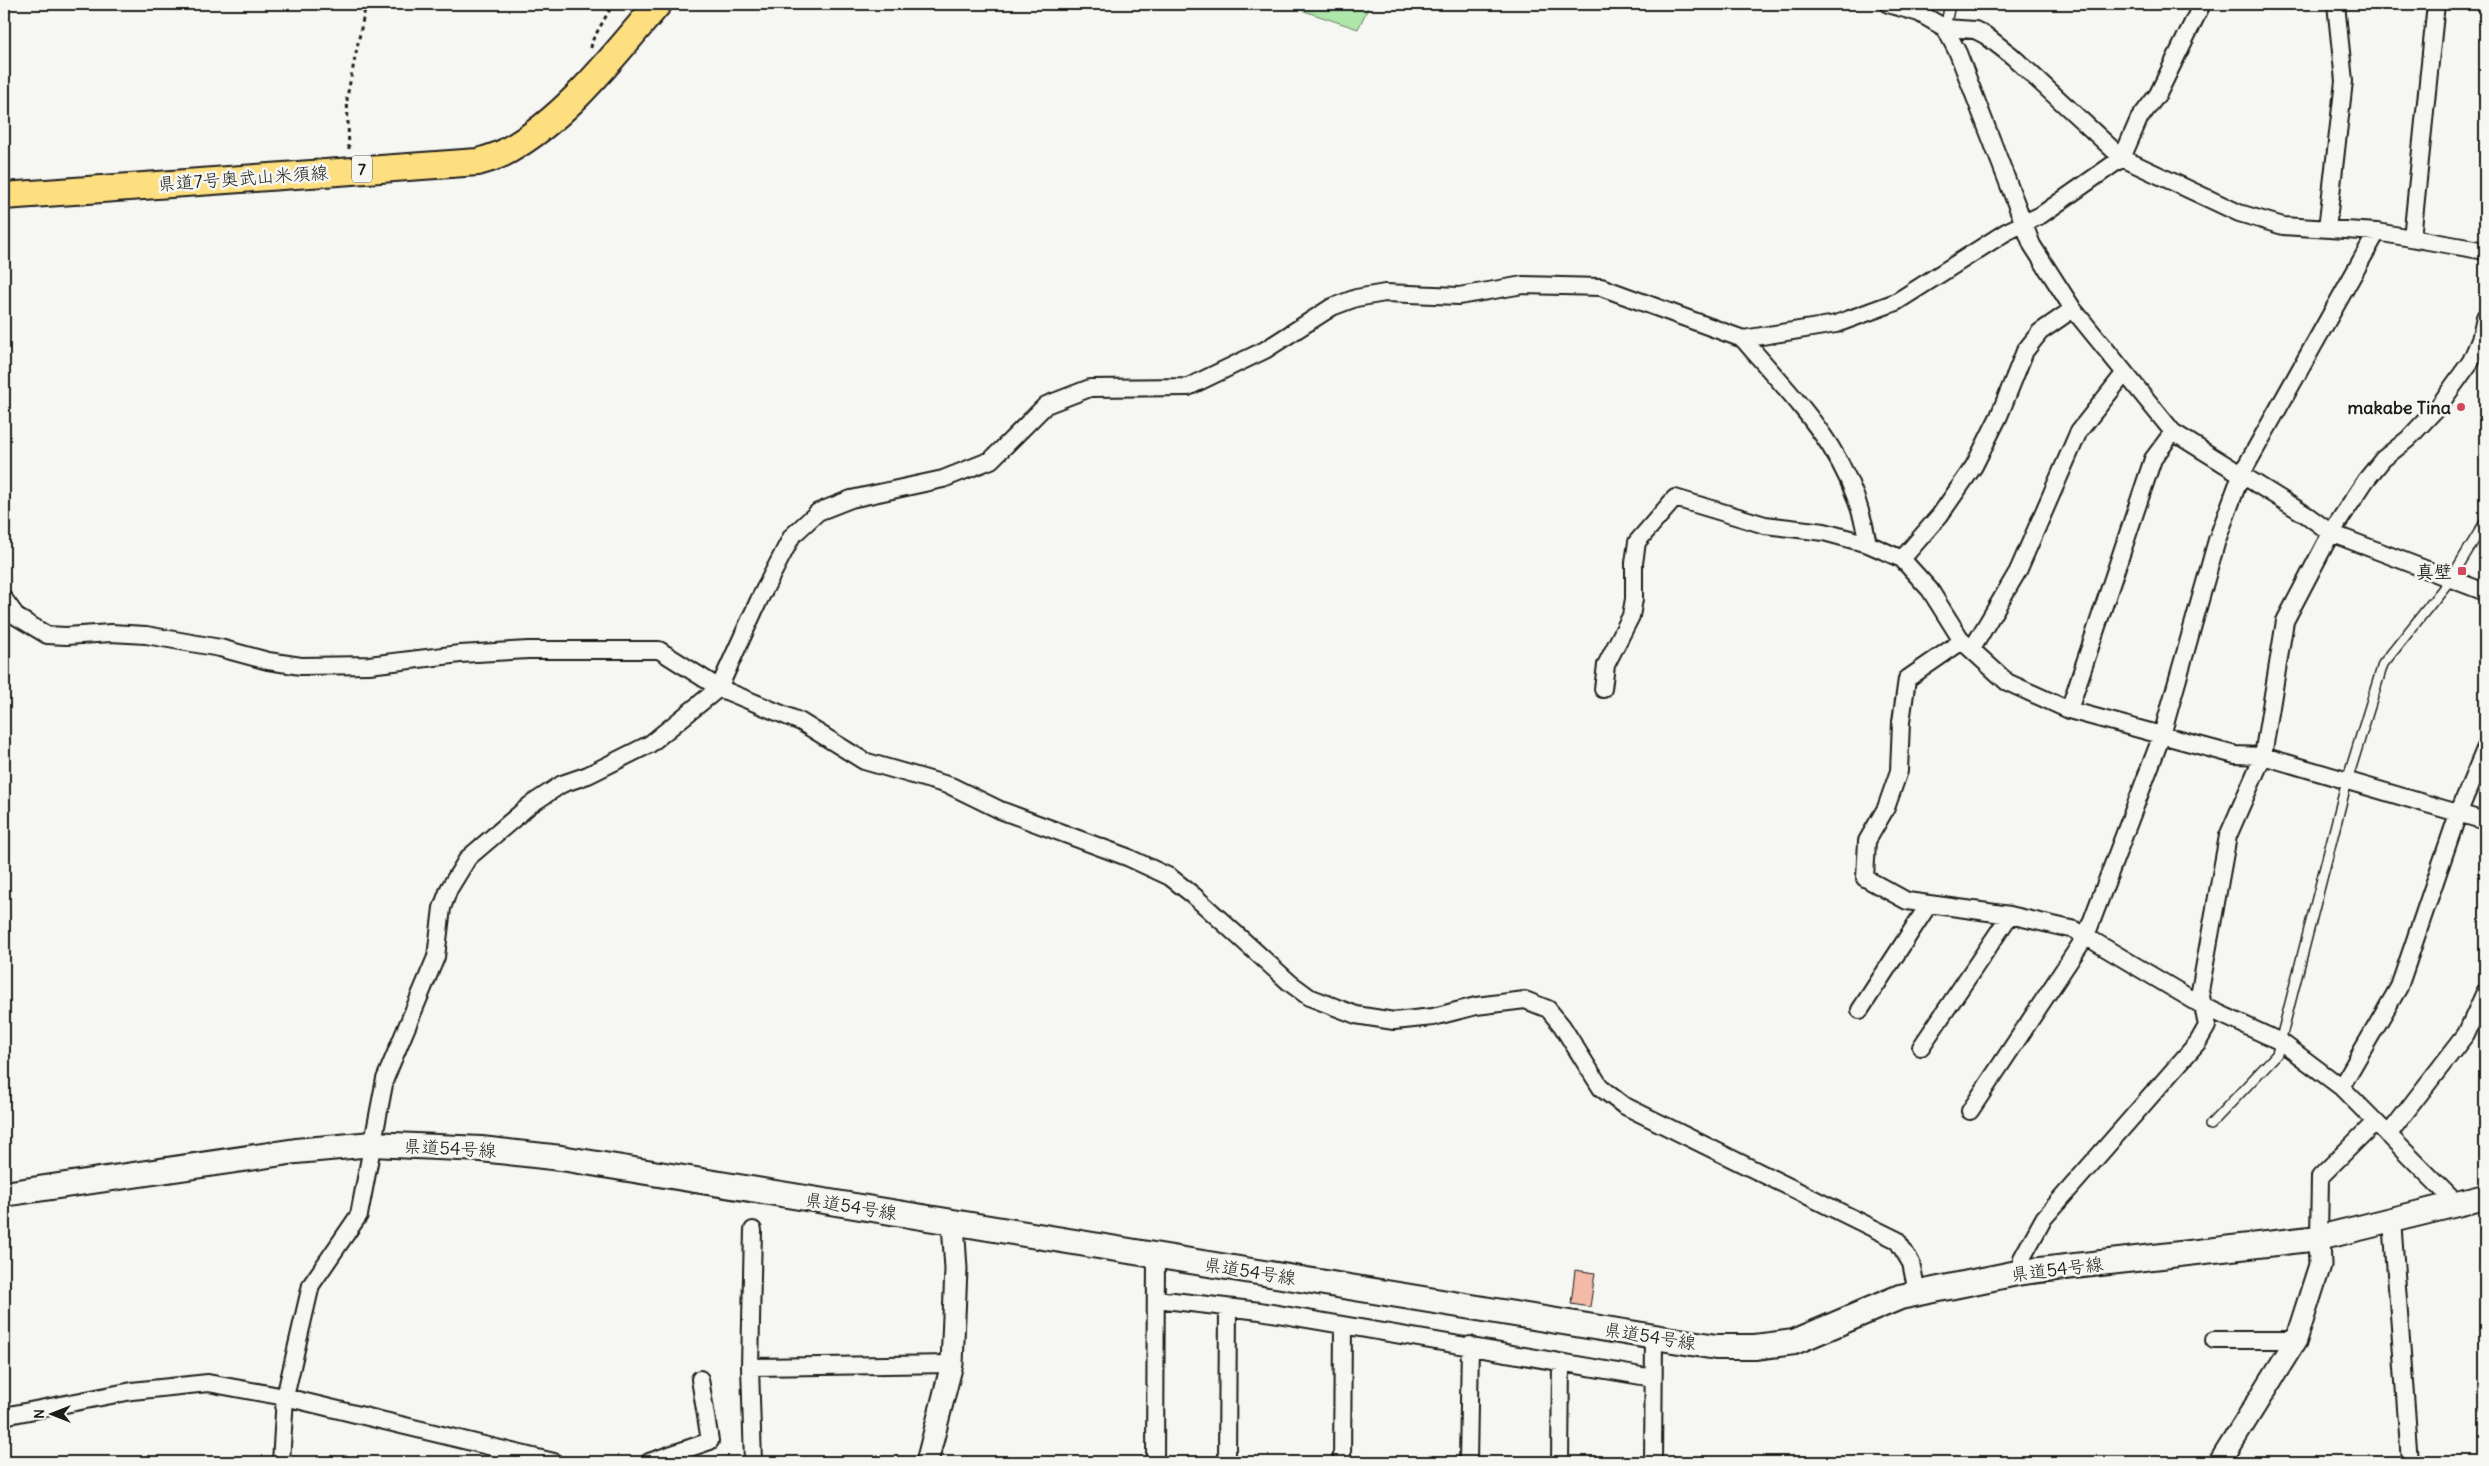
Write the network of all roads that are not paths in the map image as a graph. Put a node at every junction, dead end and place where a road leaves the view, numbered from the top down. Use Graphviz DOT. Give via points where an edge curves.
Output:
graph roads {
  1 [pos="658,4"];
  2 [pos="1888,4"];
  3 [pos="1950,4"];
  4 [pos="2202,4"];
  5 [pos="2336,4"];
  6 [pos="2436,4"];
  7 [pos="1920,9"];
  8 [pos="1945,28"];
  9 [pos="2122,158"];
  10 [pos="4,196"];
  11 [pos="2024,224"];
  12 [pos="2327,229"];
  13 [pos="2377,232"];
  14 [pos="2412,238"];
  15 [pos="2485,251"];
  16 [pos="2073,309"];
  17 [pos="2485,317"];
  18 [pos="1743,339"];
  19 [pos="2124,374"];
  20 [pos="2173,432"];
  21 [pos="2241,475"];
  22 [pos="2485,522"];
  23 [pos="2331,533"];
  24 [pos="1868,544"];
  25 [pos="1902,559"];
  26 [pos="2450,580"];
  27 [pos="2485,592"];
  28 [pos="4,599"];
  29 [pos="1967,645"];
  30 [pos="719,688"];
  31 [pos="1603,689"];
  32 [pos="2070,710"];
  33 [pos="2162,735"];
  34 [pos="2485,749"];
  35 [pos="2263,756"];
  36 [pos="2347,781"];
  37 [pos="2458,814"];
  38 [pos="2485,821"];
  39 [pos="1929,904"];
  40 [pos="2010,915"];
  41 [pos="2086,936"];
  42 [pos="2485,992"];
  43 [pos="2203,1006"];
  44 [pos="1860,1010"];
  45 [pos="2281,1042"];
  46 [pos="1921,1047"];
  47 [pos="2340,1088"];
  48 [pos="1970,1111"];
  49 [pos="2375,1122"];
  50 [pos="2210,1125"];
  51 [pos="2388,1135"];
  52 [pos="372,1144"];
  53 [pos="4,1194"];
  54 [pos="2485,1197"];
  55 [pos="2456,1203"];
  56 [pos="2392,1220"];
  57 [pos="953,1222"];
  58 [pos="753,1230"];
  59 [pos="2319,1238"];
  60 [pos="1156,1256"];
  61 [pos="2022,1272"];
  62 [pos="1917,1292"];
  63 [pos="1156,1299"];
  64 [pos="1228,1309"];
  65 [pos="1343,1327"];
  66 [pos="1654,1336"];
  67 [pos="2214,1340"];
  68 [pos="2296,1340"];
  69 [pos="1470,1346"];
  70 [pos="1561,1363"];
  71 [pos="952,1364"];
  72 [pos="750,1367"];
  73 [pos="1653,1378"];
  74 [pos="700,1379"];
  75 [pos="286,1397"];
  76 [pos="4,1416"];
  77 [pos="281,1462"];
  78 [pos="554,1462"];
  79 [pos="649,1462"];
  80 [pos="753,1462"];
  81 [pos="927,1462"];
  82 [pos="1155,1462"];
  83 [pos="1228,1462"];
  84 [pos="1342,1462"];
  85 [pos="1468,1462"];
  86 [pos="1560,1462"];
  87 [pos="1652,1462"];
  88 [pos="2220,1462"];
  89 [pos="2410,1462"];
  1 -- 10 [label="main road, 県道7号奥武山米須線 / 7" via="592,80 546,123 507,151 478,162"];
  2 -- 7 [label="street"];
  3 -- 8 [label="lane"];
  4 -- 9 [label="street" via="2158,94 2139,119"];
  5 -- 12 [label="street" via="2344,81"];
  6 -- 14 [label="street"];
  7 -- 8 [label="street"];
  8 -- 9 [label="street" via="1975,30 1985,35"];
  8 -- 11 [label="street" via="1958,53"];
  9 -- 11 [label="street"];
  9 -- 12 [label="street" via="2239,213 2283,226"];
  11 -- 16 [label="street" via="2032,245"];
  11 -- 18 [label="street" via="2006,232 1896,302 1836,324"];
  12 -- 13 [label="street"];
  13 -- 14 [label="street"];
  13 -- 21 [label="street"];
  14 -- 15 [label="street"];
  16 -- 19 [label="street"];
  16 -- 25 [label="street" via="2040,332 2025,351 1999,416 1974,466 1940,515"];
  17 -- 23 [label="street" via="2471,361 2438,407 2408,439 2383,459"];
  18 -- 24 [label="street" via="1825,436 1847,473 1863,516"];
  18 -- 30 [label="street" via="1601,287 1524,285 1460,296 1385,293 1356,298 1332,307 1266,350 1188,387 1090,388 1046,405 991,460 943,479 851,499 818,512 792,536"];
  19 -- 20 [label="street"];
  19 -- 29 [label="street" via="2079,432 2018,571"];
  20 -- 21 [label="street"];
  20 -- 32 [label="street" via="2153,459"];
  21 -- 23 [label="street"];
  21 -- 33 [label="street" via="2217,540"];
  22 -- 26 [label="lane"];
  23 -- 26 [label="street"];
  23 -- 35 [label="street" via="2285,621"];
  24 -- 25 [label="street"];
  24 -- 31 [label="street" via="1824,532 1765,525 1675,498 1638,542 1631,616 1606,665"];
  25 -- 29 [label="street" via="1930,590"];
  26 -- 27 [label="street"];
  26 -- 36 [label="lane" via="2383,664"];
  28 -- 30 [label="street" via="17,617 47,635 146,635 301,666 369,665 528,650 659,650"];
  29 -- 32 [label="street" via="2007,682"];
  29 -- 39 [label="street" via="1928,663 1907,679 1899,771 1886,808 1867,841 1865,878 1907,901"];
  30 -- 52 [label="street" via="650,744 588,775 562,784 530,805 468,858 449,889 442,908 436,958 385,1079"];
  30 -- 62 [label="street" via="801,722 864,761 951,786 1000,810 1127,857 1170,877 1309,997 1356,1015 1394,1021 1526,1000 1548,1009 1600,1088 1623,1105 1897,1240 1912,1263"];
  32 -- 33 [label="street"];
  33 -- 35 [label="street" via="2235,755"];
  33 -- 41 [label="street"];
  34 -- 37 [label="street"];
  35 -- 36 [label="street"];
  35 -- 43 [label="street" via="2228,836 2200,991"];
  36 -- 37 [label="street"];
  36 -- 45 [label="lane"];
  37 -- 38 [label="street"];
  37 -- 47 [label="street" via="2399,987"];
  39 -- 40 [label="street"];
  39 -- 44 [label="street"];
  40 -- 41 [label="street" via="2075,930"];
  40 -- 46 [label="street"];
  41 -- 43 [label="street"];
  41 -- 48 [label="street"];
  42 -- 51 [label="street" via="2466,1034"];
  43 -- 45 [label="street"];
  43 -- 61 [label="street" via="2207,1026 2198,1042 2044,1218 2022,1258"];
  45 -- 47 [label="street"];
  45 -- 50 [label="lane" via="2277,1054"];
  47 -- 49 [label="street"];
  49 -- 51 [label="street"];
  49 -- 59 [label="street" via="2320,1177"];
  51 -- 55 [label="street"];
  52 -- 53 [label="main road, 県道54号線"];
  52 -- 57 [label="main road, 県道54号線" via="481,1148 561,1158"];
  52 -- 75 [label="street" via="359,1215 311,1285"];
  54 -- 55 [label="main road, 県道54号線"];
  55 -- 56 [label="main road, 県道54号線"];
  56 -- 59 [label="main road, 県道54号線"];
  56 -- 89 [label="street"];
  57 -- 60 [label="main road, 県道54号線"];
  57 -- 71 [label="street" via="956,1269"];
  58 -- 72 [label="street"];
  59 -- 61 [label="main road, 県道54号線"];
  59 -- 68 [label="street" via="2320,1265"];
  60 -- 63 [label="street"];
  60 -- 66 [label="main road, 県道54号線"];
  61 -- 62 [label="main road, 県道54号線"];
  62 -- 66 [label="main road, 県道54号線" via="1794,1342 1716,1347"];
  63 -- 64 [label="street"];
  63 -- 82 [label="street"];
  64 -- 65 [label="street" via="1260,1311"];
  64 -- 83 [label="street"];
  65 -- 69 [label="street"];
  65 -- 84 [label="street"];
  66 -- 73 [label="street"];
  67 -- 68 [label="street"];
  68 -- 88 [label="street"];
  69 -- 70 [label="street"];
  69 -- 85 [label="street"];
  70 -- 73 [label="street"];
  70 -- 86 [label="street"];
  71 -- 72 [label="street"];
  71 -- 81 [label="street"];
  72 -- 80 [label="street"];
  73 -- 87 [label="street"];
  74 -- 79 [label="street" via="710,1441"];
  75 -- 76 [label="street" via="208,1383 132,1391"];
  75 -- 77 [label="street"];
  75 -- 78 [label="street"];
}
